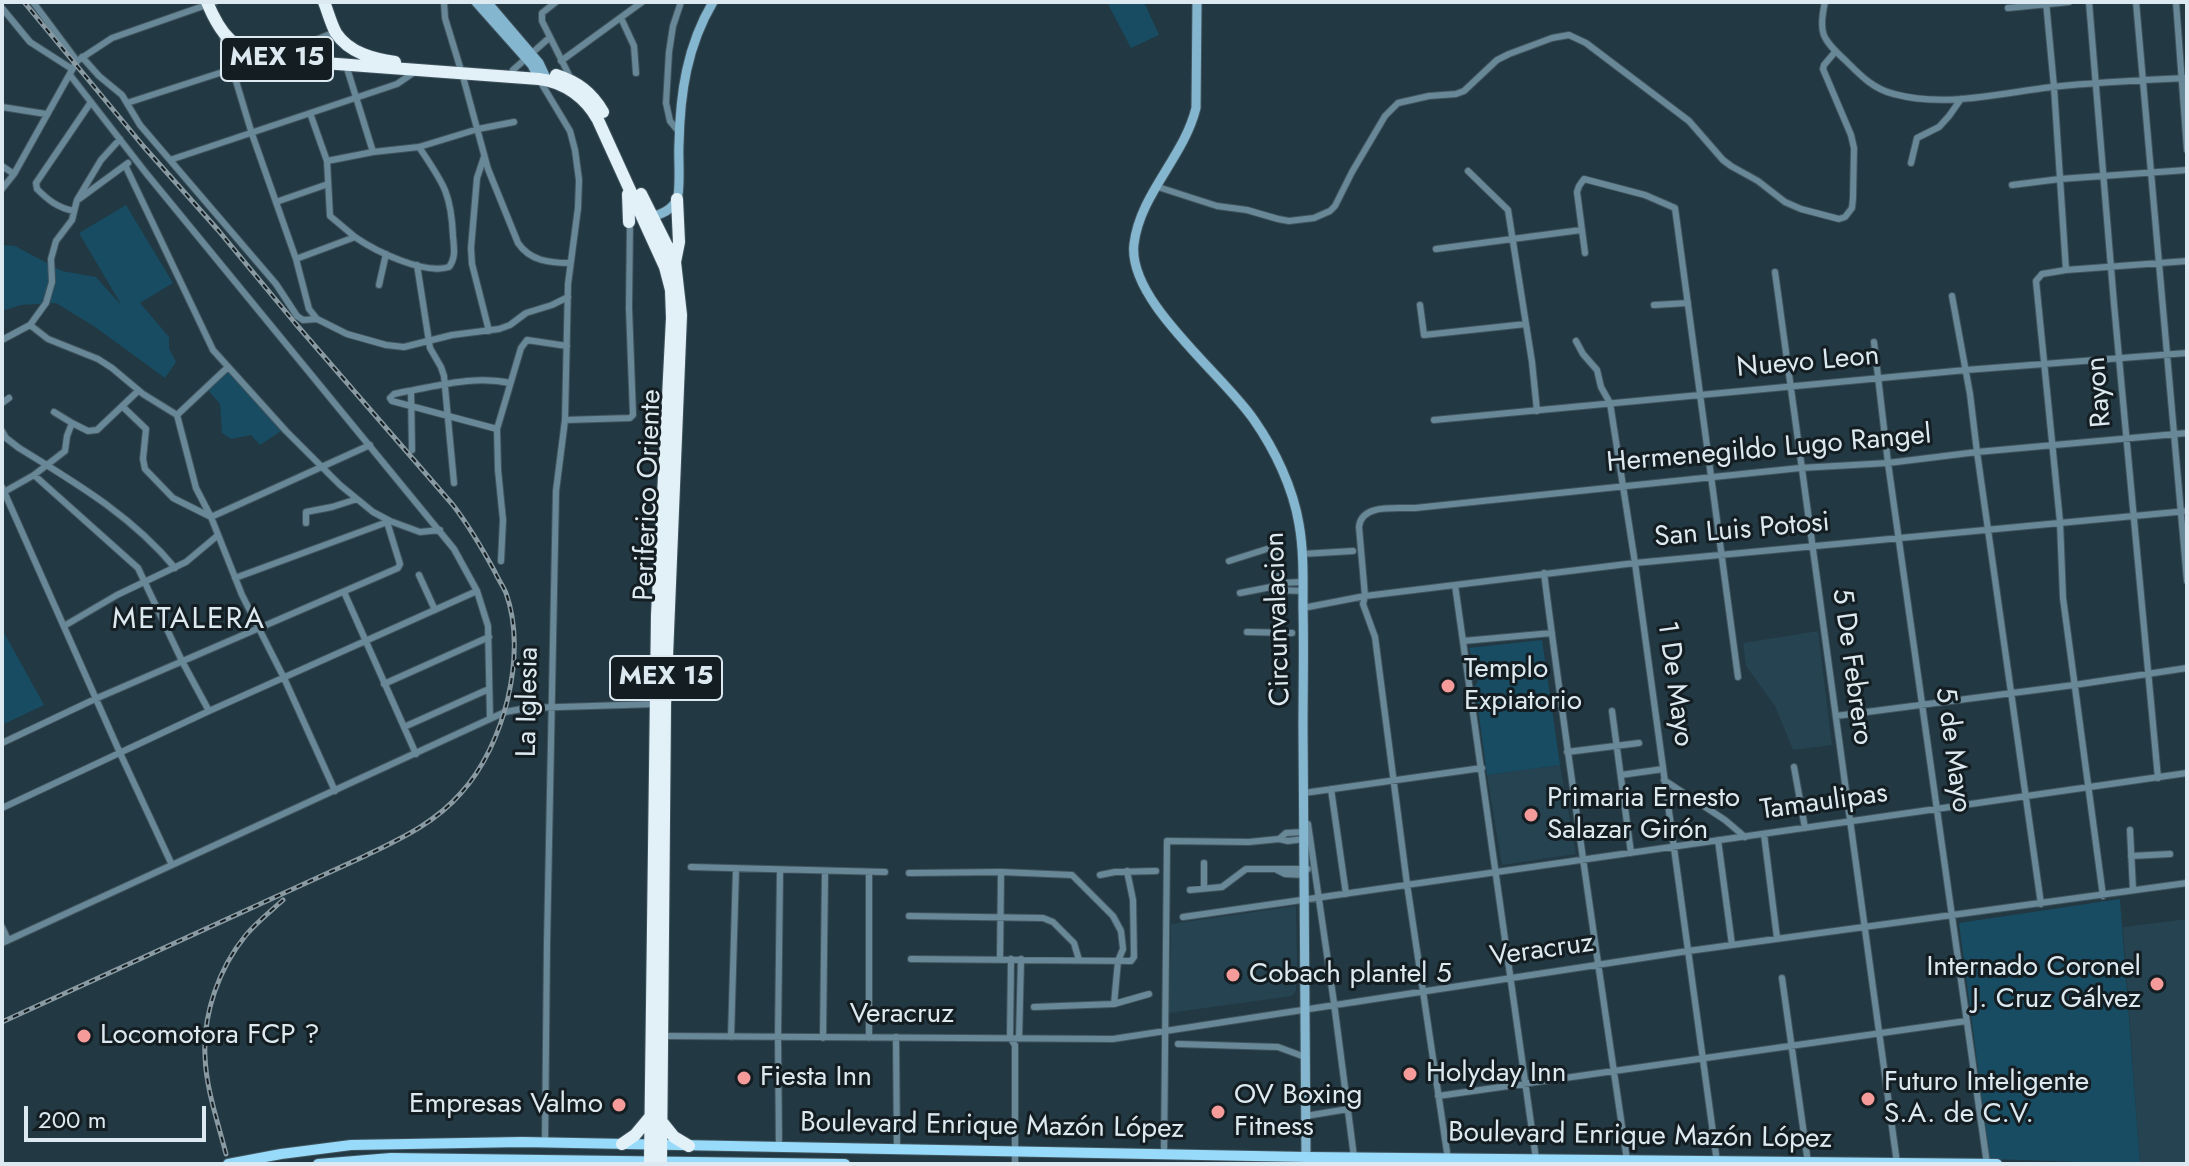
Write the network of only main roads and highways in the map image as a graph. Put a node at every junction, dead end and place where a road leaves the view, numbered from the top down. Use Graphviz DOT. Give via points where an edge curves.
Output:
graph roads {
  1 [pos="324,2"];
  2 [pos="210,3"];
  3 [pos="372,62"];
  4 [pos="461,70"];
  5 [pos="543,78"];
  6 [pos="628,187"];
  7 [pos="677,199"];
  8 [pos="648,218"];
  9 [pos="629,222"];
  10 [pos="675,262"];
  11 [pos="660,704"];
  12 [pos="656,1119"];
  13 [pos="622,1144"];
  14 [pos="656,1145"];
  15 [pos="689,1146"];
  16 [pos="432,1161"];
  17 [pos="542,1162"];
  18 [pos="656,1162"];
  19 [pos="1627,1162"];
  20 [pos="1650,1162"];
  21 [pos="1666,1162"];
  22 [pos="333,1163"];
  23 [pos="747,1163"];
  24 [pos="1808,1163"];
  25 [pos="1897,1163"];
  26 [pos="228,1164"];
  27 [pos="318,1164"];
  28 [pos="845,1164"];
  29 [pos="1987,1164"];
  30 [pos="1997,1164"];
  1 -- 3 [label="highway, MEX 15" via="335,32"];
  2 -- 3 [label="highway, MEX 15" via="230,41 270,59"];
  3 -- 4 [label="highway, Periferico Oriente / MEX 15"];
  3 -- 4 [label="highway, Periferico Oriente / MEX 15" via="416,71"];
  4 -- 5 [label="highway, Periferico Oriente / MEX 15"];
  4 -- 5 [label="highway, Periferico Oriente / MEX 15" via="513,70"];
  5 -- 6 [label="highway, Periferico Oriente / MEX 15" via="567,88 592,110"];
  5 -- 8 [label="highway, Periferico Oriente / MEX 15" via="572,81 587,90 601,109"];
  6 -- 8 [label="highway, Periferico Oriente / MEX 15"];
  6 -- 9 [label="highway"];
  7 -- 10 [label="highway"];
  8 -- 10 [label="highway, Periferico Oriente / MEX 15"];
  8 -- 11 [label="highway, Periferico Oriente / MEX 15" via="671,290 672,318 657,615"];
  10 -- 11 [label="highway, Periferico Oriente / MEX 15" via="681,315"];
  11 -- 12 [label="highway, Periferico Oriente / MEX 15"];
  12 -- 13 [label="highway"];
  12 -- 14 [label="highway, Periferico Oriente / MEX 15"];
  12 -- 15 [label="highway"];
  13 -- 14 [label="main road, Boulevard Enrique Mazón López"];
  13 -- 26 [label="main road, Boulevard Enrique Mazón López" via="390,1143"];
  14 -- 15 [label="main road, Boulevard Enrique Mazón López"];
  14 -- 18 [label="highway, Periferico Oriente"];
  15 -- 19 [label="main road, Boulevard Enrique Mazón López"];
  16 -- 17 [label="main road"];
  16 -- 22 [label="main road"];
  17 -- 18 [label="main road"];
  18 -- 23 [label="main road"];
  19 -- 20 [label="main road, Boulevard Enrique Mazón López"];
  20 -- 21 [label="main road, Boulevard Enrique Mazón López"];
  21 -- 24 [label="main road, Boulevard Enrique Mazón López"];
  22 -- 27 [label="main road"];
  23 -- 28 [label="main road"];
  24 -- 25 [label="main road, Boulevard Enrique Mazón López"];
  25 -- 29 [label="main road, Boulevard Enrique Mazón López"];
  29 -- 30 [label="main road, Boulevard Enrique Mazón López"];
}
